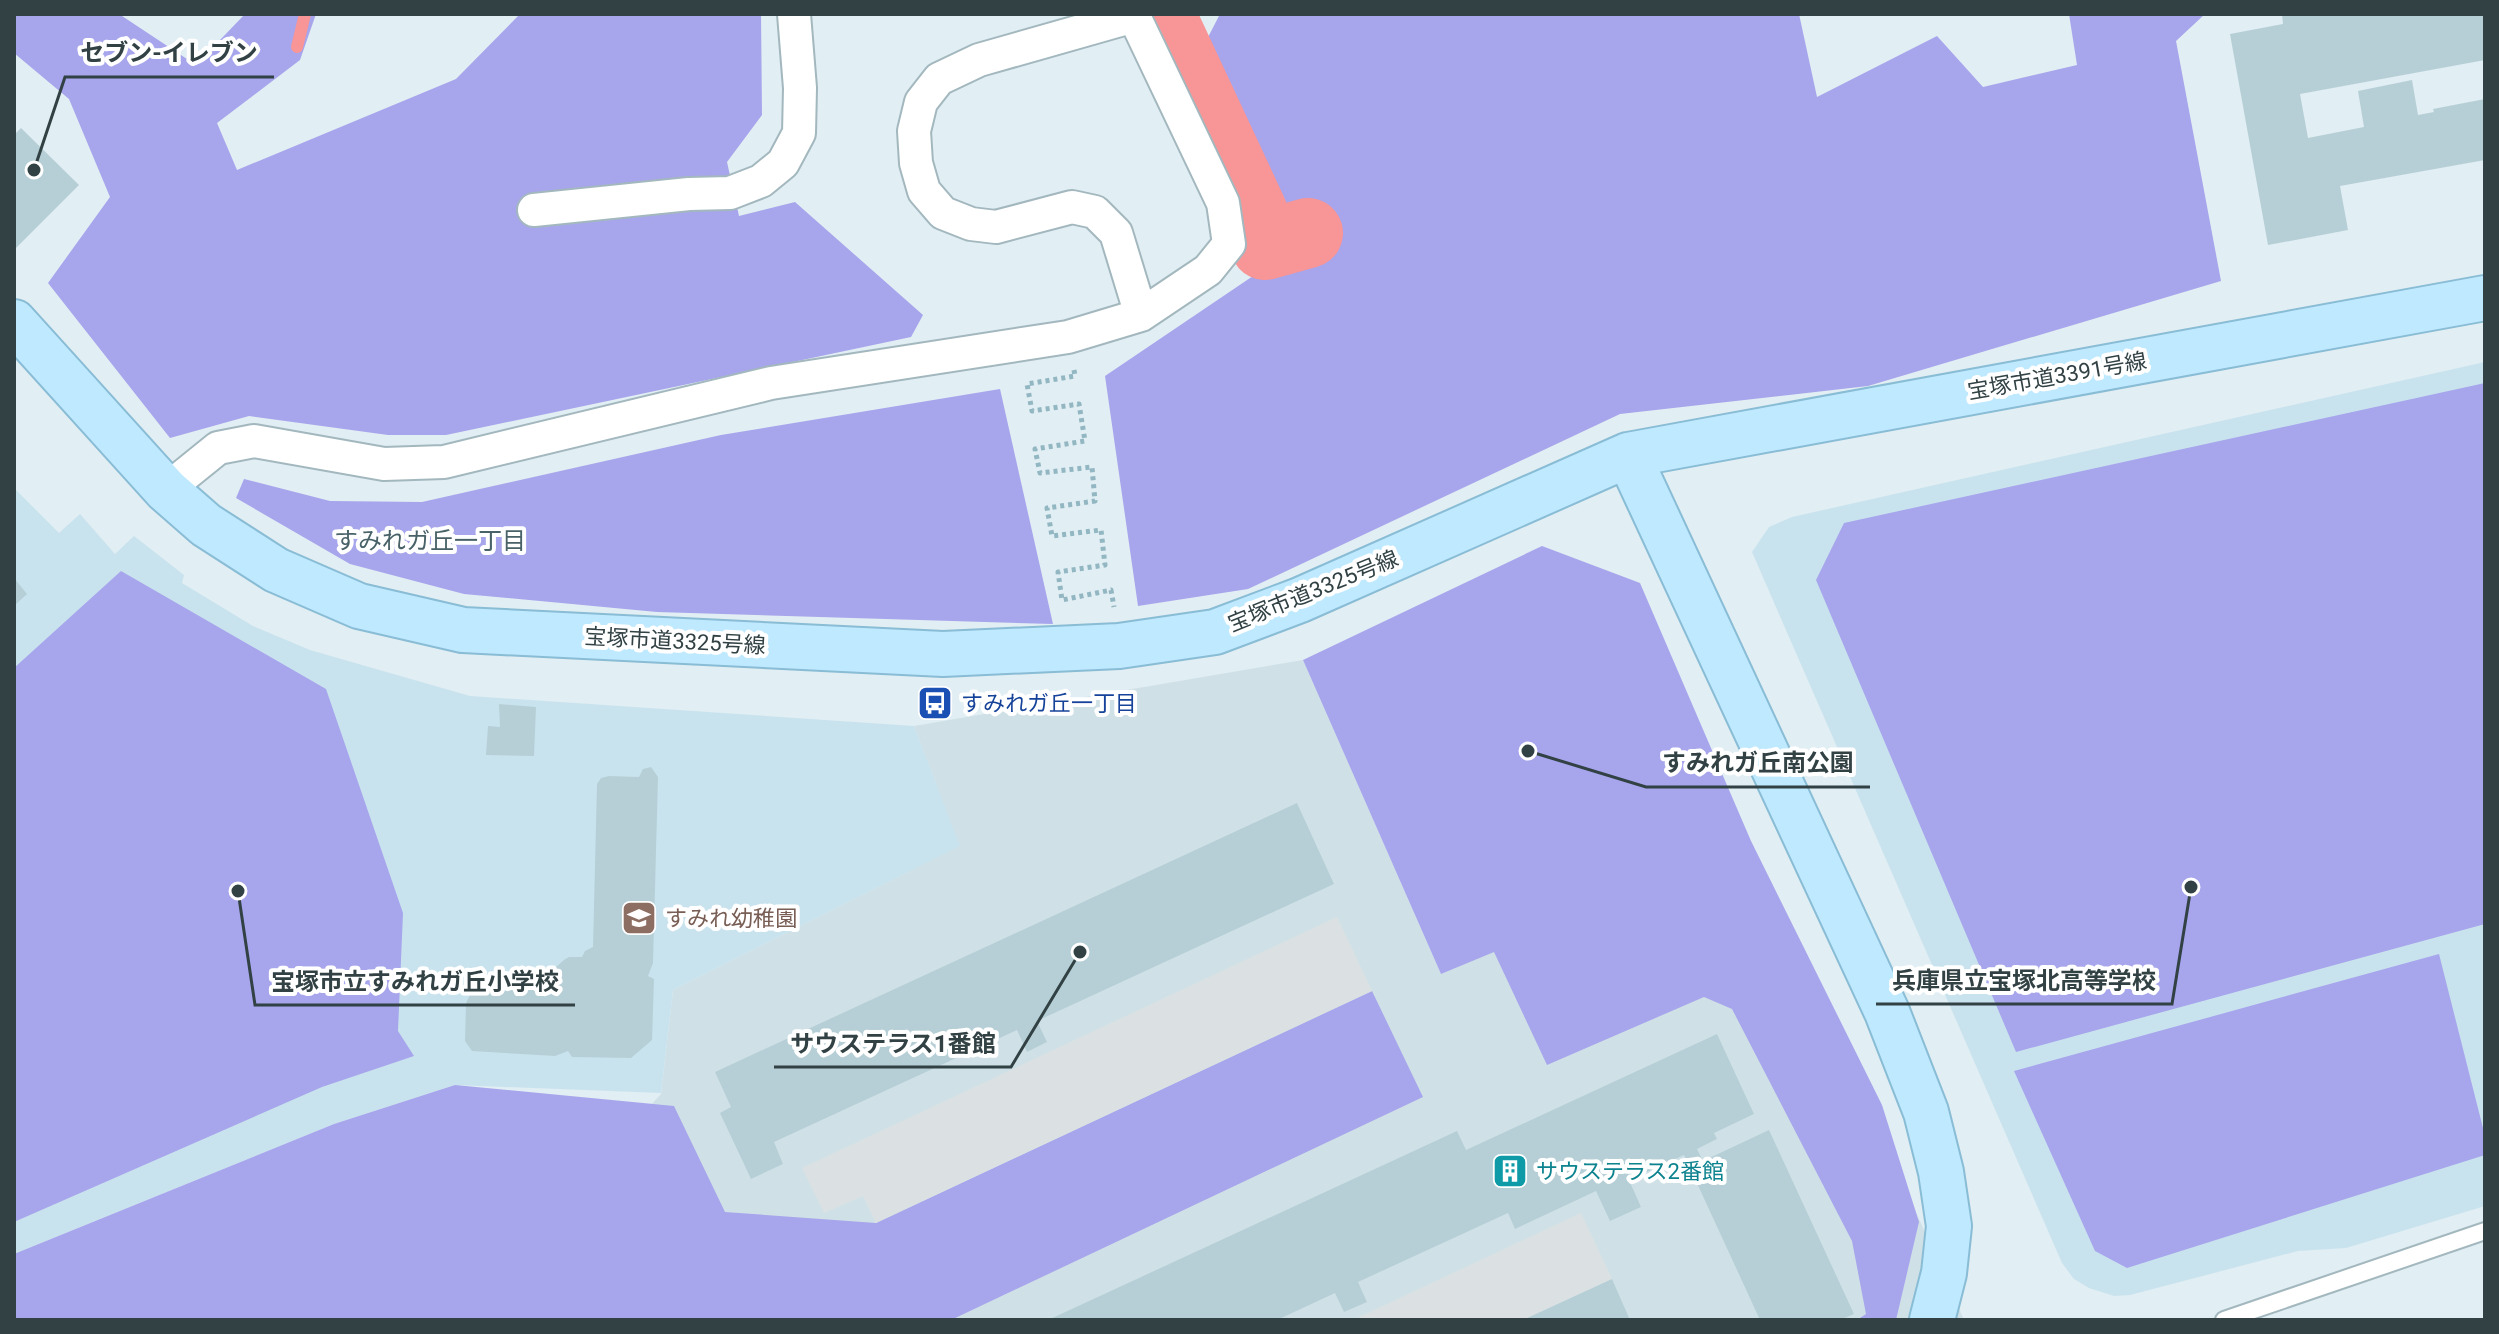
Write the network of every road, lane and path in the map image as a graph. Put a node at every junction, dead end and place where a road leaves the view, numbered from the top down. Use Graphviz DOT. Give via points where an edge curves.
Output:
graph roads {
  1 [pos="794,14"];
  2 [pos="1133,15"];
  3 [pos="534,210"];
  4 [pos="2485,298"];
  5 [pos="1141,315"];
  6 [pos="14,322"];
  7 [pos="1075,376"];
  8 [pos="1628,455"];
  9 [pos="166,490"];
  10 [pos="1111,590"];
  11 [pos="2485,1231"];
  12 [pos="1932,1320"];
  13 [pos="2224,1320"];
  1 -- 3 [label="street" via="799,133 783,163 761,181 730,193"];
  2 -- 5 [label="street" via="1223,203 1229,244 1208,270"];
  2 -- 5 [label="street" via="979,60 939,79 921,102 914,131 924,191 943,213 996,227 1072,207 1095,212 1116,233"];
  4 -- 8 [label="street, 宝塚市道3391号線"];
  5 -- 9 [label="street" via="1068,337 771,383 444,462 384,464 254,441 218,448"];
  6 -- 9 [label="street, 宝塚市道3325号線"];
  7 -- 10 [label="path" via="1027,384 1032,411 1079,404 1085,441 1035,449 1040,473 1092,467 1095,501 1047,508 1052,536 1101,530 1105,565 1058,572 1062,600"];
  8 -- 9 [label="street, 宝塚市道3325号線" via="1300,600 1215,632 1119,646 943,654 463,630 359,606 276,570 206,525"];
  8 -- 12 [label="street" via="1887,1012 1926,1112 1949,1226"];
  11 -- 13 [label="lane"];
}
